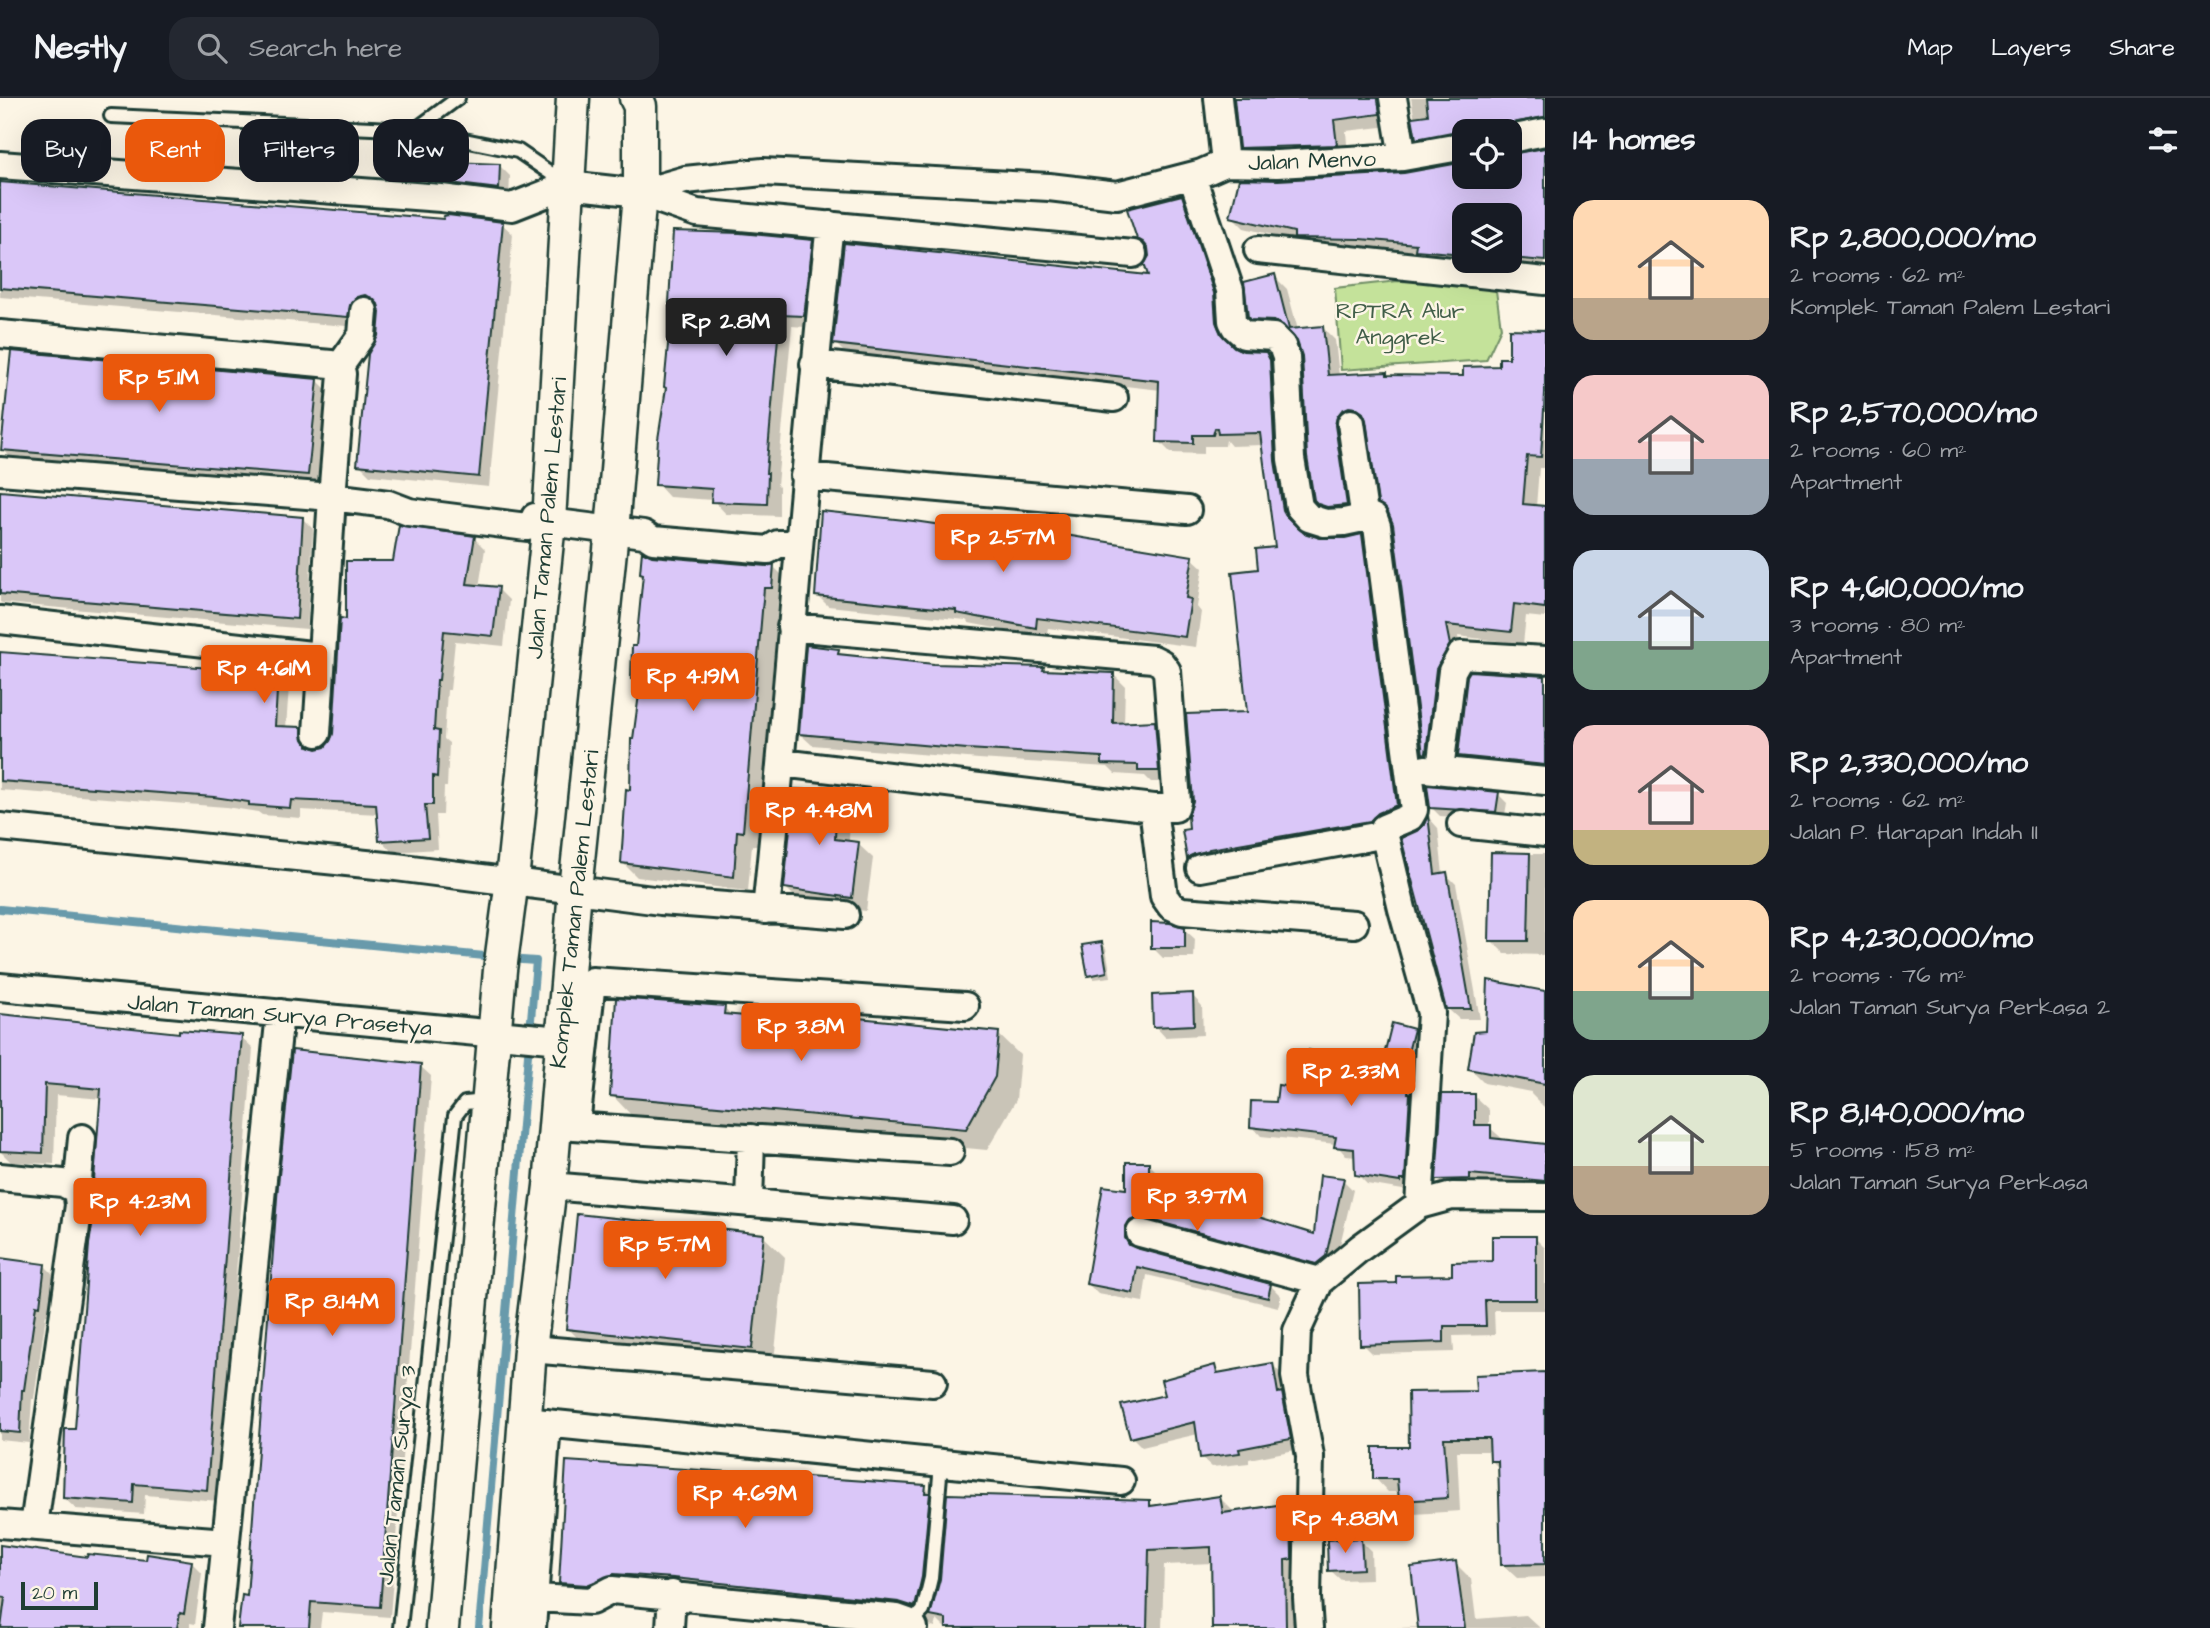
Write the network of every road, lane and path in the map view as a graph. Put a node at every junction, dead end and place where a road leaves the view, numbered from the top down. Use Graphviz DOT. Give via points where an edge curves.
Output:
graph roads {
  1 [pos="458,98"];
  2 [pos="573,98"];
  3 [pos="1218,98"];
  4 [pos="1393,98"];
  5 [pos="638,102"];
  6 [pos="111,116"];
  7 [pos="430,119"];
  8 [pos="373,128"];
  9 [pos="1545,132"];
  10 [pos="1522,137"];
  11 [pos="469,141"];
  12 [pos="1452,148"];
  13 [pos="1403,157"];
  14 [pos="1225,163"];
  15 [pos="0,165"];
  16 [pos="1192,176"];
  17 [pos="568,185"];
  18 [pos="640,193"];
  19 [pos="830,225"];
  20 [pos="1258,250"];
  21 [pos="1133,254"];
  22 [pos="1545,281"];
  23 [pos="364,312"];
  24 [pos="0,334"];
  25 [pos="814,364"];
  26 [pos="340,366"];
  27 [pos="1114,398"];
  28 [pos="1351,423"];
  29 [pos="0,471"];
  30 [pos="804,476"];
  31 [pos="331,497"];
  32 [pos="1187,510"];
  33 [pos="1368,517"];
  34 [pos="549,522"];
  35 [pos="612,531"];
  36 [pos="788,544"];
  37 [pos="0,621"];
  38 [pos="791,627"];
  39 [pos="320,656"];
  40 [pos="1545,660"];
  41 [pos="317,733"];
  42 [pos="782,763"];
  43 [pos="1408,767"];
  44 [pos="1440,770"];
  45 [pos="1545,781"];
  46 [pos="1153,808"];
  47 [pos="1461,824"];
  48 [pos="0,827"];
  49 [pos="1545,833"];
  50 [pos="1381,835"];
  51 [pos="1200,868"];
  52 [pos="512,880"];
  53 [pos="575,890"];
  54 [pos="766,910"];
  55 [pos="845,915"];
  56 [pos="1354,924"];
  57 [pos="0,987"];
  58 [pos="965,1006"];
  59 [pos="280,1013"];
  60 [pos="504,1033"];
  61 [pos="552,1039"];
  62 [pos="489,1104"];
  63 [pos="565,1125"];
  64 [pos="82,1138"];
  65 [pos="751,1138"];
  66 [pos="950,1152"];
  67 [pos="0,1177"];
  68 [pos="550,1186"];
  69 [pos="77,1190"];
  70 [pos="1545,1197"];
  71 [pos="749,1203"];
  72 [pos="1419,1205"];
  73 [pos="953,1220"];
  74 [pos="1140,1233"];
  75 [pos="1320,1281"];
  76 [pos="530,1349"];
  77 [pos="933,1383"];
  78 [pos="536,1422"];
  79 [pos="941,1464"];
  80 [pos="1121,1481"];
  81 [pos="0,1524"];
  82 [pos="34,1526"];
  83 [pos="226,1542"];
  84 [pos="672,1594"];
  85 [pos="535,1598"];
  86 [pos="807,1619"];
  87 [pos="913,1625"];
  88 [pos="217,1628"];
  89 [pos="400,1628"];
  90 [pos="443,1628"];
  91 [pos="509,1628"];
  92 [pos="533,1628"];
  93 [pos="670,1628"];
  94 [pos="1309,1628"];
  1 -- 7 [label="lane"];
  2 -- 17 [label="street, Jalan Taman Palem Lestari"];
  3 -- 14 [label="street, Jalan Menvo"];
  4 -- 13 [label="street"];
  5 -- 18 [label="street, Komplek Taman Palem Lestari"];
  6 -- 8 [label="lane"];
  9 -- 10 [label="street"];
  11 -- 17 [label="lane" via="518,151"];
  12 -- 13 [label="street, Jalan Menvo"];
  13 -- 14 [label="street, Jalan Menvo"];
  14 -- 16 [label="street"];
  15 -- 17 [label="street" via="512,207"];
  16 -- 18 [label="street" via="1117,195 1049,187 762,172 685,180"];
  16 -- 33 [label="street" via="1230,290 1235,327 1244,335 1273,337 1286,357 1299,507 1309,518 1325,523"];
  17 -- 18 [label="street"];
  17 -- 34 [label="street, Jalan Taman Palem Lestari"];
  18 -- 19 [label="street" via="697,213"];
  18 -- 35 [label="street, Komplek Taman Palem Lestari"];
  19 -- 21 [label="street"];
  19 -- 25 [label="street"];
  20 -- 22 [label="street"];
  23 -- 26 [label="street" via="362,335"];
  24 -- 26 [label="street"];
  25 -- 27 [label="street"];
  25 -- 30 [label="street"];
  26 -- 31 [label="street"];
  28 -- 33 [label="street"];
  29 -- 31 [label="street"];
  30 -- 32 [label="street"];
  30 -- 36 [label="street"];
  31 -- 34 [label="street" via="388,504 426,501 529,515"];
  31 -- 39 [label="street"];
  33 -- 43 [label="street" via="1374,518 1377,526"];
  34 -- 35 [label="street"];
  34 -- 52 [label="street, Jalan Taman Palem Lestari"];
  35 -- 36 [label="street" via="643,534 657,526"];
  35 -- 53 [label="street, Komplek Taman Palem Lestari"];
  36 -- 38 [label="street"];
  37 -- 39 [label="street"];
  38 -- 42 [label="street"];
  38 -- 46 [label="street" via="1161,663 1167,671 1177,802 1175,808"];
  39 -- 41 [label="street"];
  40 -- 44 [label="street" via="1461,654 1452,671"];
  42 -- 46 [label="street"];
  42 -- 54 [label="street"];
  43 -- 44 [label="street"];
  43 -- 50 [label="street" via="1413,814 1384,828"];
  44 -- 45 [label="street"];
  46 -- 56 [label="street" via="1164,896 1171,906 1182,911"];
  47 -- 49 [label="street"];
  48 -- 52 [label="street"];
  50 -- 51 [label="street"];
  50 -- 72 [label="street" via="1432,1013"];
  52 -- 53 [label="street"];
  52 -- 60 [label="street, Jalan Taman Palem Lestari" via="500,970"];
  53 -- 54 [label="street"];
  53 -- 61 [label="street, Komplek Taman Palem Lestari"];
  54 -- 55 [label="street"];
  57 -- 59 [label="street, Jalan Taman Surya Prasetya"];
  58 -- 63 [label="street" via="593,981"];
  59 -- 60 [label="street, Jalan Taman Surya Prasetya"];
  59 -- 83 [label="street"];
  60 -- 61 [label="street, Jalan Taman Surya Prasetya"];
  60 -- 62 [label="street"];
  61 -- 63 [label="street, Komplek Taman Palem Lestari"];
  62 -- 89 [label="lane, Jalan Taman Surya 3" via="465,1104 455,1116"];
  62 -- 90 [label="street"];
  63 -- 65 [label="street"];
  63 -- 68 [label="street, Komplek Taman Palem Lestari"];
  64 -- 69 [label="street"];
  65 -- 66 [label="street"];
  65 -- 71 [label="street"];
  67 -- 69 [label="street" via="63,1183"];
  68 -- 71 [label="street"];
  68 -- 76 [label="street, Komplek Taman Palem Lestari"];
  69 -- 82 [label="street" via="79,1205"];
  70 -- 72 [label="street" via="1452,1196"];
  71 -- 73 [label="street"];
  72 -- 75 [label="street"];
  74 -- 75 [label="street"];
  75 -- 94 [label="street" via="1297,1331 1295,1376 1310,1456"];
  76 -- 77 [label="street"];
  76 -- 78 [label="street, Komplek Taman Palem Lestari"];
  78 -- 79 [label="street"];
  78 -- 85 [label="street"];
  78 -- 91 [label="street, Komplek Taman Palem Lestari"];
  79 -- 80 [label="street"];
  79 -- 87 [label="lane" via="931,1578 923,1611"];
  81 -- 82 [label="street"];
  82 -- 83 [label="street"];
  83 -- 88 [label="street"];
  84 -- 85 [label="street" via="612,1590 591,1601"];
  84 -- 86 [label="street"];
  84 -- 93 [label="street"];
  85 -- 92 [label="street"];
  86 -- 87 [label="street" via="897,1618"];
}
